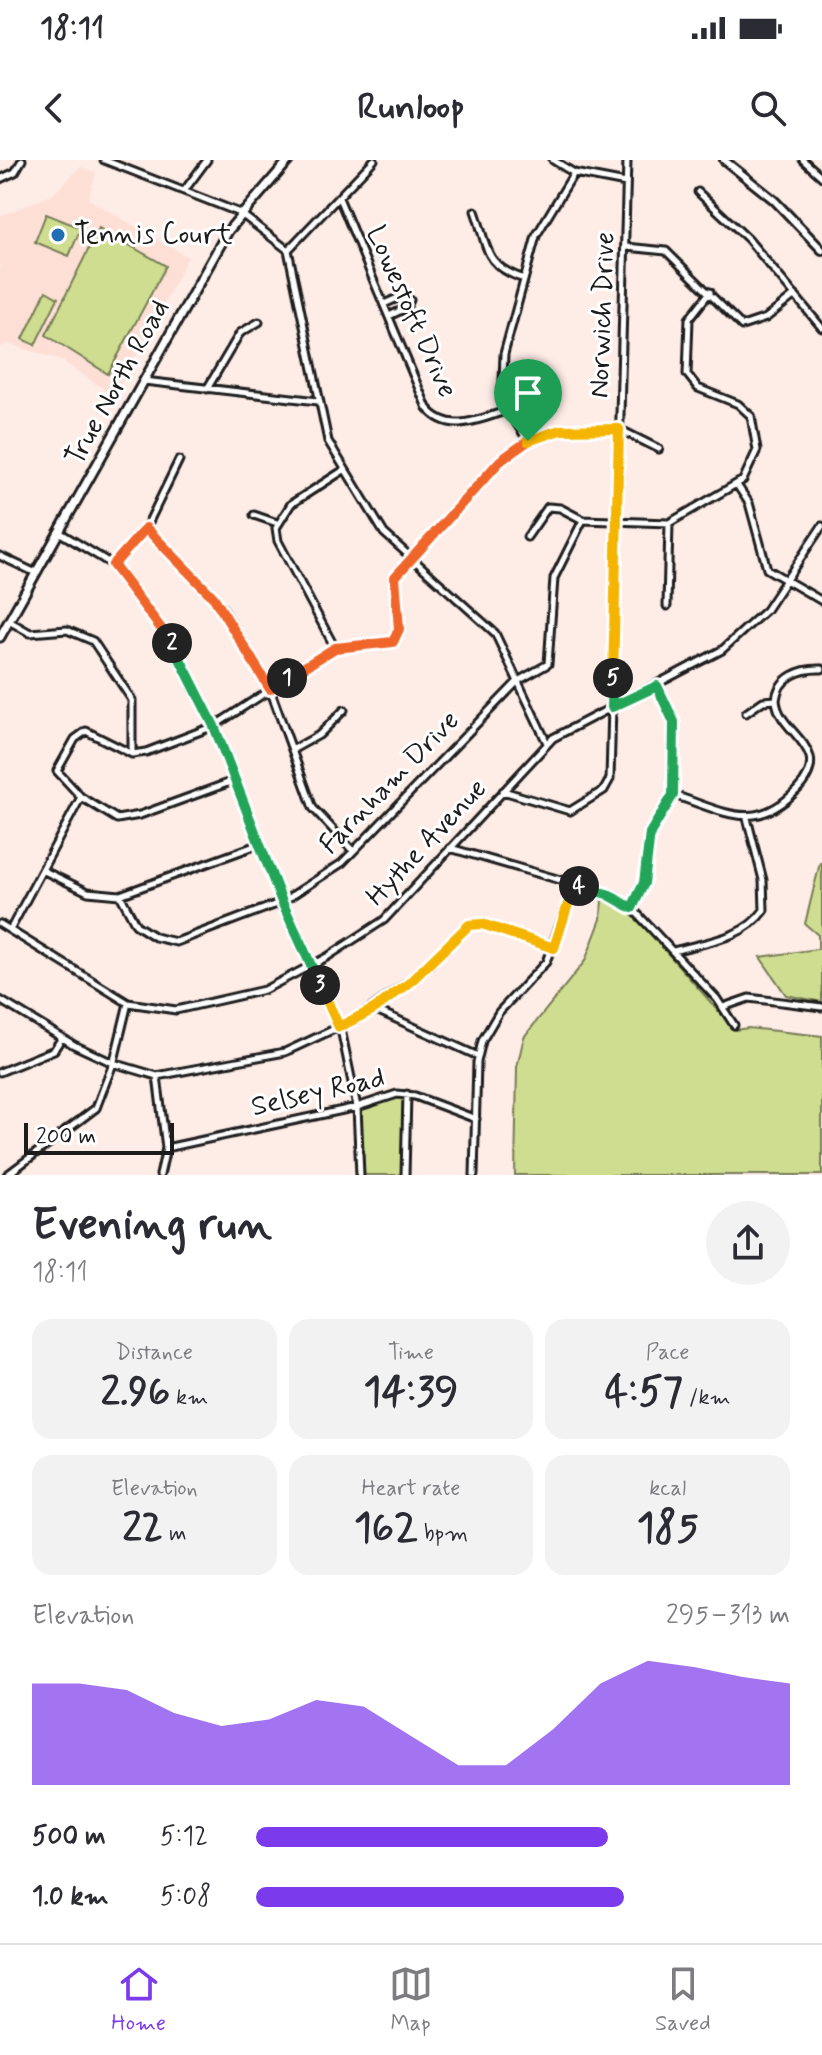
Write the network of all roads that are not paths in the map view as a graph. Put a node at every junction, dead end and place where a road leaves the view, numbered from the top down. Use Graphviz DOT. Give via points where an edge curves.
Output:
graph roads {
  1 [pos="22,160"];
  2 [pos="104,160"];
  3 [pos="207,160"];
  4 [pos="289,160"];
  5 [pos="374,160"];
  6 [pos="553,160"];
  7 [pos="627,160"];
  8 [pos="724,160"];
  9 [pos="803,160"];
  10 [pos="574,173"];
  11 [pos="822,177"];
  12 [pos="0,179"];
  13 [pos="626,183"];
  14 [pos="184,191"];
  15 [pos="698,192"];
  16 [pos="339,198"];
  17 [pos="475,211"];
  18 [pos="240,213"];
  19 [pos="626,247"];
  20 [pos="288,250"];
  21 [pos="822,250"];
  22 [pos="524,279"];
  23 [pos="710,292"];
  24 [pos="795,295"];
  25 [pos="384,304"];
  26 [pos="389,316"];
  27 [pos="259,322"];
  28 [pos="822,328"];
  29 [pos="144,381"];
  30 [pos="207,389"];
  31 [pos="318,401"];
  32 [pos="508,410"];
  33 [pos="619,429"];
  34 [pos="528,441"];
  35 [pos="659,449"];
  36 [pos="179,460"];
  37 [pos="344,470"];
  38 [pos="737,485"];
  39 [pos="254,515"];
  40 [pos="583,520"];
  41 [pos="617,521"];
  42 [pos="277,523"];
  43 [pos="669,523"];
  44 [pos="822,526"];
  45 [pos="146,528"];
  46 [pos="59,532"];
  47 [pos="527,537"];
  48 [pos="815,538"];
  49 [pos="822,540"];
  50 [pos="0,556"];
  51 [pos="411,557"];
  52 [pos="113,565"];
  53 [pos="36,573"];
  54 [pos="786,583"];
  55 [pos="822,601"];
  56 [pos="667,606"];
  57 [pos="9,621"];
  58 [pos="0,637"];
  59 [pos="335,648"];
  60 [pos="822,669"];
  61 [pos="518,681"];
  62 [pos="657,686"];
  63 [pos="270,689"];
  64 [pos="776,700"];
  65 [pos="612,707"];
  66 [pos="344,710"];
  67 [pos="746,713"];
  68 [pos="214,726"];
  69 [pos="547,743"];
  70 [pos="292,750"];
  71 [pos="132,754"];
  72 [pos="236,780"];
  73 [pos="503,791"];
  74 [pos="673,795"];
  75 [pos="81,797"];
  76 [pos="747,818"];
  77 [pos="260,844"];
  78 [pos="450,848"];
  79 [pos="353,851"];
  80 [pos="42,870"];
  81 [pos="574,885"];
  82 [pos="120,895"];
  83 [pos="282,902"];
  84 [pos="632,908"];
  85 [pos="0,924"];
  86 [pos="10,930"];
  87 [pos="554,948"];
  88 [pos="674,951"];
  89 [pos="310,967"];
  90 [pos="0,1000"];
  91 [pos="128,1003"];
  92 [pos="723,1007"];
  93 [pos="822,1007"];
  94 [pos="374,1009"];
  95 [pos="734,1025"];
  96 [pos="339,1027"];
  97 [pos="61,1039"];
  98 [pos="74,1045"];
  99 [pos="53,1050"];
  100 [pos="478,1056"];
  101 [pos="113,1063"];
  102 [pos="0,1072"];
  103 [pos="157,1076"];
  104 [pos="407,1094"];
  105 [pos="357,1107"];
  106 [pos="476,1119"];
  107 [pos="166,1148"];
  108 [pos="7,1175"];
  109 [pos="160,1175"];
  110 [pos="360,1175"];
  111 [pos="405,1175"];
  112 [pos="474,1175"];
  1 -- 12 [label="street" via="15,172"];
  2 -- 14 [label="street"];
  3 -- 14 [label="street"];
  4 -- 18 [label="main road, True North Road"];
  5 -- 16 [label="street"];
  6 -- 10 [label="street"];
  7 -- 13 [label="street, Norwich Drive"];
  8 -- 21 [label="street" via="774,200"];
  9 -- 11 [label="street"];
  10 -- 13 [label="street"];
  10 -- 22 [label="street" via="540,228"];
  13 -- 19 [label="street, Norwich Drive"];
  14 -- 18 [label="street"];
  15 -- 24 [label="street" via="748,239"];
  16 -- 20 [label="street"];
  16 -- 25 [label="street, Lowestoft Drive"];
  17 -- 22 [label="street" via="491,260"];
  18 -- 20 [label="street"];
  18 -- 29 [label="main road, True North Road"];
  19 -- 23 [label="street" via="666,251"];
  19 -- 33 [label="street, Norwich Drive"];
  20 -- 31 [label="street"];
  22 -- 32 [label="street" via="504,354"];
  23 -- 24 [label="street" via="746,326"];
  23 -- 38 [label="street" via="689,319 687,374 698,388 738,404 751,416 757,450"];
  24 -- 28 [label="street"];
  25 -- 26 [label="street, Lowestoft Drive"];
  25 -- 26 [label="street" via="402,296 410,300"];
  26 -- 32 [label="street, Lowestoft Drive" via="432,414 459,424"];
  27 -- 30 [label="street" via="236,338"];
  29 -- 30 [label="street"];
  29 -- 46 [label="main road, True North Road"];
  30 -- 31 [label="street"];
  31 -- 37 [label="street" via="328,441"];
  32 -- 34 [label="street"];
  33 -- 34 [label="street" via="560,430"];
  33 -- 35 [label="street"];
  33 -- 41 [label="street, Norwich Drive"];
  34 -- 51 [label="street" via="500,461"];
  36 -- 45 [label="street"];
  37 -- 42 [label="street" via="296,500"];
  37 -- 51 [label="street" via="379,527"];
  38 -- 43 [label="street"];
  38 -- 54 [label="street" via="749,503 763,562"];
  39 -- 42 [label="street"];
  40 -- 41 [label="street"];
  40 -- 47 [label="street" via="548,507"];
  40 -- 61 [label="street, Farnham Drive" via="554,578 550,661"];
  41 -- 43 [label="street"];
  41 -- 65 [label="street, Norwich Drive"];
  42 -- 59 [label="street" via="278,541"];
  43 -- 56 [label="street"];
  44 -- 48 [label="street, Hythe Avenue"];
  45 -- 52 [label="street"];
  45 -- 63 [label="street" via="214,598"];
  46 -- 52 [label="street"];
  46 -- 53 [label="main road, True North Road"];
  48 -- 49 [label="street"];
  48 -- 54 [label="street, Hythe Avenue"];
  50 -- 53 [label="street"];
  51 -- 59 [label="street" via="393,581 397,638 389,644"];
  51 -- 61 [label="street" via="489,625"];
  52 -- 68 [label="street" via="172,643"];
  53 -- 57 [label="main road, True North Road"];
  54 -- 55 [label="street"];
  54 -- 62 [label="street, Hythe Avenue" via="766,610 722,650"];
  57 -- 58 [label="main road, True North Road"];
  57 -- 71 [label="street" via="34,634 67,630 93,641 132,700"];
  59 -- 63 [label="street"];
  60 -- 64 [label="street" via="788,678"];
  61 -- 69 [label="street"];
  61 -- 79 [label="street, Farnham Drive"];
  62 -- 65 [label="street, Hythe Avenue"];
  62 -- 74 [label="street" via="674,722"];
  63 -- 68 [label="street"];
  63 -- 70 [label="street"];
  64 -- 67 [label="street" via="763,701"];
  64 -- 76 [label="street" via="778,712 810,756 810,770 789,797"];
  65 -- 69 [label="street, Hythe Avenue"];
  65 -- 73 [label="street, Norwich Drive" via="610,777 602,792 566,812"];
  66 -- 70 [label="street" via="319,735"];
  68 -- 71 [label="street"];
  68 -- 72 [label="street"];
  69 -- 73 [label="street, Hythe Avenue"];
  70 -- 79 [label="street" via="313,808"];
  71 -- 75 [label="street" via="86,731 75,739 58,774"];
  72 -- 75 [label="street" via="123,819"];
  72 -- 77 [label="street"];
  73 -- 78 [label="street, Hythe Avenue"];
  74 -- 76 [label="street"];
  74 -- 84 [label="street" via="650,833 644,883"];
  75 -- 80 [label="street"];
  76 -- 88 [label="street" via="763,880 764,910 738,932"];
  77 -- 82 [label="street"];
  77 -- 83 [label="street"];
  78 -- 81 [label="street"];
  78 -- 89 [label="street, Hythe Avenue" via="378,925"];
  79 -- 83 [label="street, Farnham Drive" via="329,874"];
  80 -- 82 [label="street" via="88,892"];
  80 -- 86 [label="street"];
  81 -- 84 [label="street"];
  81 -- 87 [label="street"];
  82 -- 83 [label="street, Farnham Drive" via="136,925 173,942"];
  83 -- 89 [label="street"];
  84 -- 88 [label="street"];
  85 -- 86 [label="street, Hythe Avenue"];
  86 -- 91 [label="street, Hythe Avenue"];
  87 -- 94 [label="street" via="482,924 469,925 429,966"];
  87 -- 100 [label="street" via="540,971 491,1022"];
  88 -- 92 [label="street"];
  89 -- 91 [label="street, Hythe Avenue" via="257,993 186,1008"];
  89 -- 96 [label="street"];
  90 -- 97 [label="street"];
  91 -- 101 [label="street"];
  92 -- 93 [label="street" via="749,998"];
  92 -- 95 [label="street"];
  94 -- 96 [label="street"];
  94 -- 100 [label="street"];
  96 -- 103 [label="street" via="273,1056"];
  96 -- 105 [label="street"];
  97 -- 98 [label="street"];
  97 -- 99 [label="street"];
  98 -- 99 [label="street"];
  98 -- 101 [label="street"];
  99 -- 102 [label="street"];
  100 -- 106 [label="street"];
  101 -- 103 [label="street"];
  101 -- 108 [label="street" via="95,1110"];
  103 -- 107 [label="street"];
  104 -- 105 [label="street, Selsey Road"];
  104 -- 106 [label="street, Selsey Road"];
  104 -- 111 [label="street"];
  105 -- 107 [label="street, Selsey Road"];
  105 -- 110 [label="street"];
  106 -- 112 [label="street"];
  107 -- 109 [label="street"];
}
